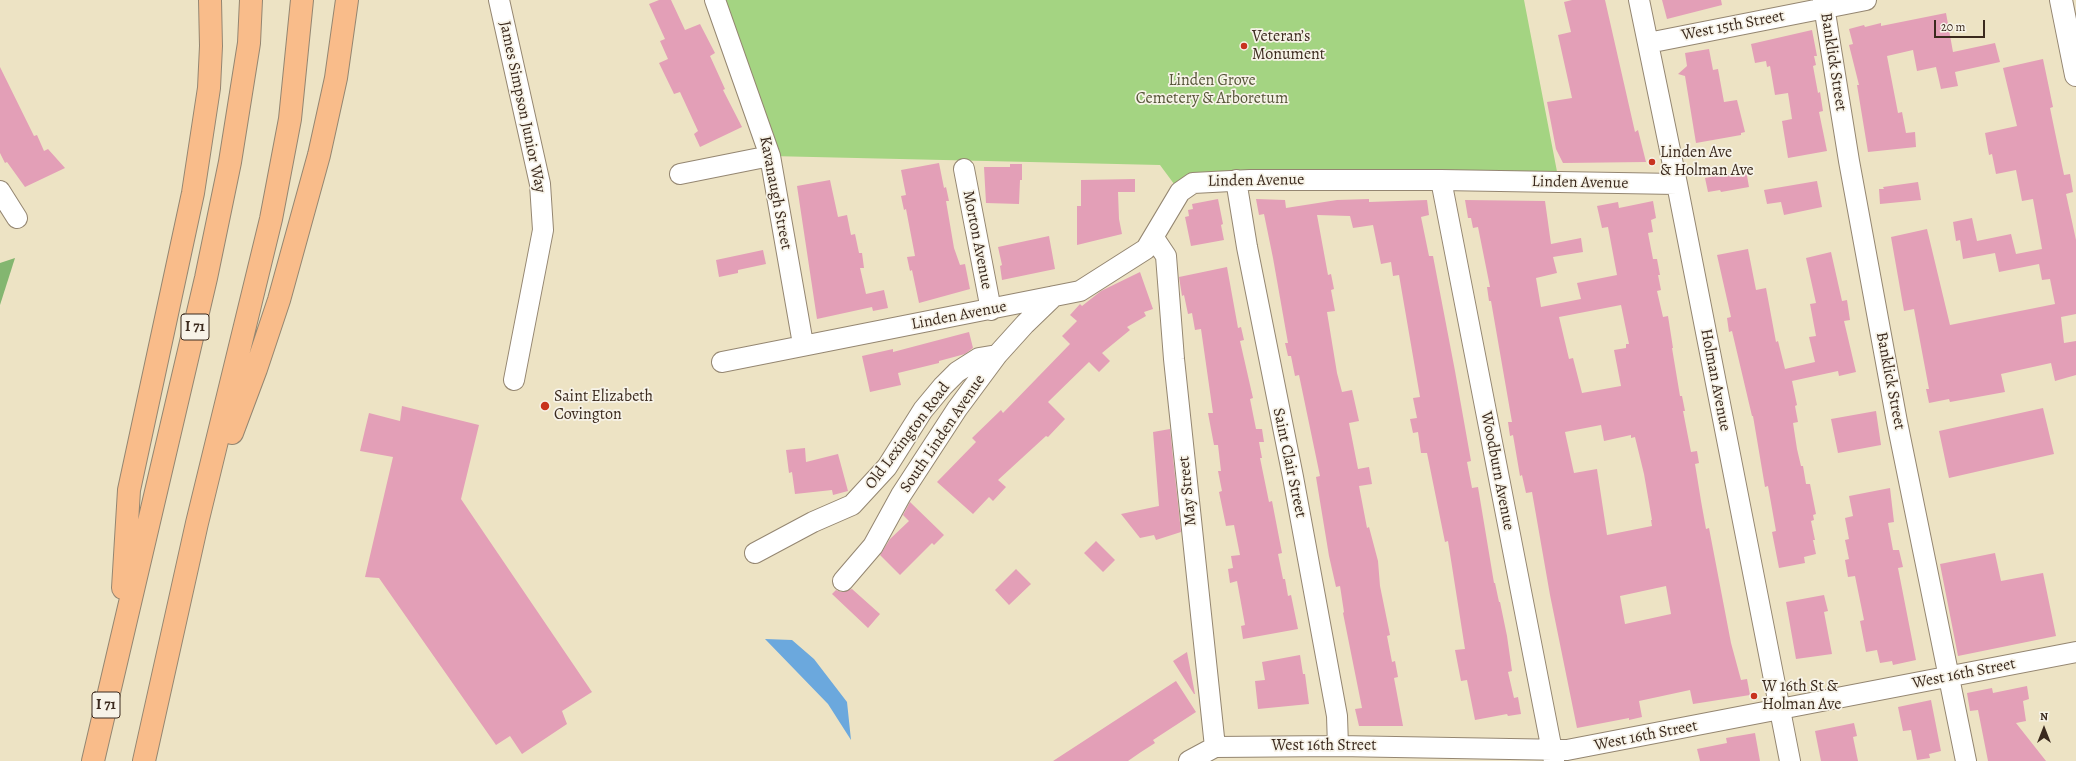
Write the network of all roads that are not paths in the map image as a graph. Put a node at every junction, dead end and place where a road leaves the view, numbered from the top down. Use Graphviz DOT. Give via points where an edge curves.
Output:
graph roads {
  1 [pos="210,0"];
  2 [pos="251,0"];
  3 [pos="302,0"];
  4 [pos="347,0"];
  5 [pos="499,0"];
  6 [pos="715,0"];
  7 [pos="1639,0"];
  8 [pos="1866,0"];
  9 [pos="2061,0"];
  10 [pos="1823,4"];
  11 [pos="1648,43"];
  12 [pos="2076,75"];
  13 [pos="770,156"];
  14 [pos="964,169"];
  15 [pos="680,174"];
  16 [pos="1236,180"];
  17 [pos="1441,180"];
  18 [pos="1677,184"];
  19 [pos="0,191"];
  20 [pos="17,218"];
  21 [pos="1154,238"];
  22 [pos="1054,296"];
  23 [pos="991,310"];
  24 [pos="803,344"];
  25 [pos="997,355"];
  26 [pos="722,362"];
  27 [pos="514,380"];
  28 [pos="197,523"];
  29 [pos="755,552"];
  30 [pos="843,580"];
  31 [pos="119,650"];
  32 [pos="2076,652"];
  33 [pos="1949,676"];
  34 [pos="1780,710"];
  35 [pos="1338,746"];
  36 [pos="1215,747"];
  37 [pos="1276,753"];
  38 [pos="1553,755"];
  39 [pos="93,761"];
  40 [pos="144,761"];
  41 [pos="1189,761"];
  42 [pos="1790,761"];
  43 [pos="1966,761"];
  1 -- 31 [label="highway" via="209,88 193,193 128,490"];
  2 -- 31 [label="highway, I 71" via="249,43 230,162 206,278"];
  3 -- 28 [label="highway" via="290,119 271,219"];
  4 -- 28 [label="highway" via="336,78 323,139 279,300 256,369"];
  5 -- 27 [label="street, James Simpson Junior Way" via="540,184 543,230"];
  6 -- 13 [label="street, Kavanaugh Street"];
  7 -- 11 [label="street, Holman Avenue"];
  8 -- 10 [label="street, West 15th Street"];
  9 -- 12 [label="street"];
  10 -- 11 [label="street, West 15th Street"];
  10 -- 33 [label="street, Banklick Street" via="1895,414"];
  11 -- 18 [label="street, Holman Avenue"];
  13 -- 15 [label="street"];
  13 -- 24 [label="street, Kavanaugh Street"];
  14 -- 23 [label="street, Morton Avenue"];
  16 -- 17 [label="street, Linden Avenue"];
  16 -- 21 [label="street, Linden Avenue" via="1194,183 1180,192"];
  16 -- 35 [label="street, Saint Clair Street" via="1337,716"];
  17 -- 18 [label="street, Linden Avenue"];
  17 -- 38 [label="street, Woodburn Avenue"];
  18 -- 34 [label="street, Holman Avenue"];
  19 -- 20 [label="street"];
  21 -- 22 [label="street, Linden Avenue" via="1146,249 1080,291"];
  21 -- 36 [label="street, May Street" via="1166,256 1174,359"];
  22 -- 23 [label="street, Linden Avenue"];
  22 -- 25 [label="street, South Linden Avenue"];
  23 -- 24 [label="street, Linden Avenue"];
  24 -- 26 [label="street, Linden Avenue"];
  25 -- 29 [label="street, Old Lexington Road" via="979,358 957,372 943,386 923,410 887,467 852,505"];
  25 -- 30 [label="street, South Linden Avenue" via="957,409 901,495 873,546"];
  28 -- 40 [label="highway"];
  31 -- 39 [label="highway, I 71"];
  32 -- 33 [label="street, West 16th Street"];
  33 -- 34 [label="street, West 16th Street"];
  33 -- 43 [label="street, Banklick Street"];
  34 -- 38 [label="street, West 16th Street" via="1567,750"];
  34 -- 42 [label="street, Holman Avenue"];
  35 -- 37 [label="street, West 16th Street"];
  35 -- 38 [label="street, West 16th Street"];
  36 -- 37 [label="street, West 16th Street"];
  36 -- 41 [label="street, West 16th Street"];
}
